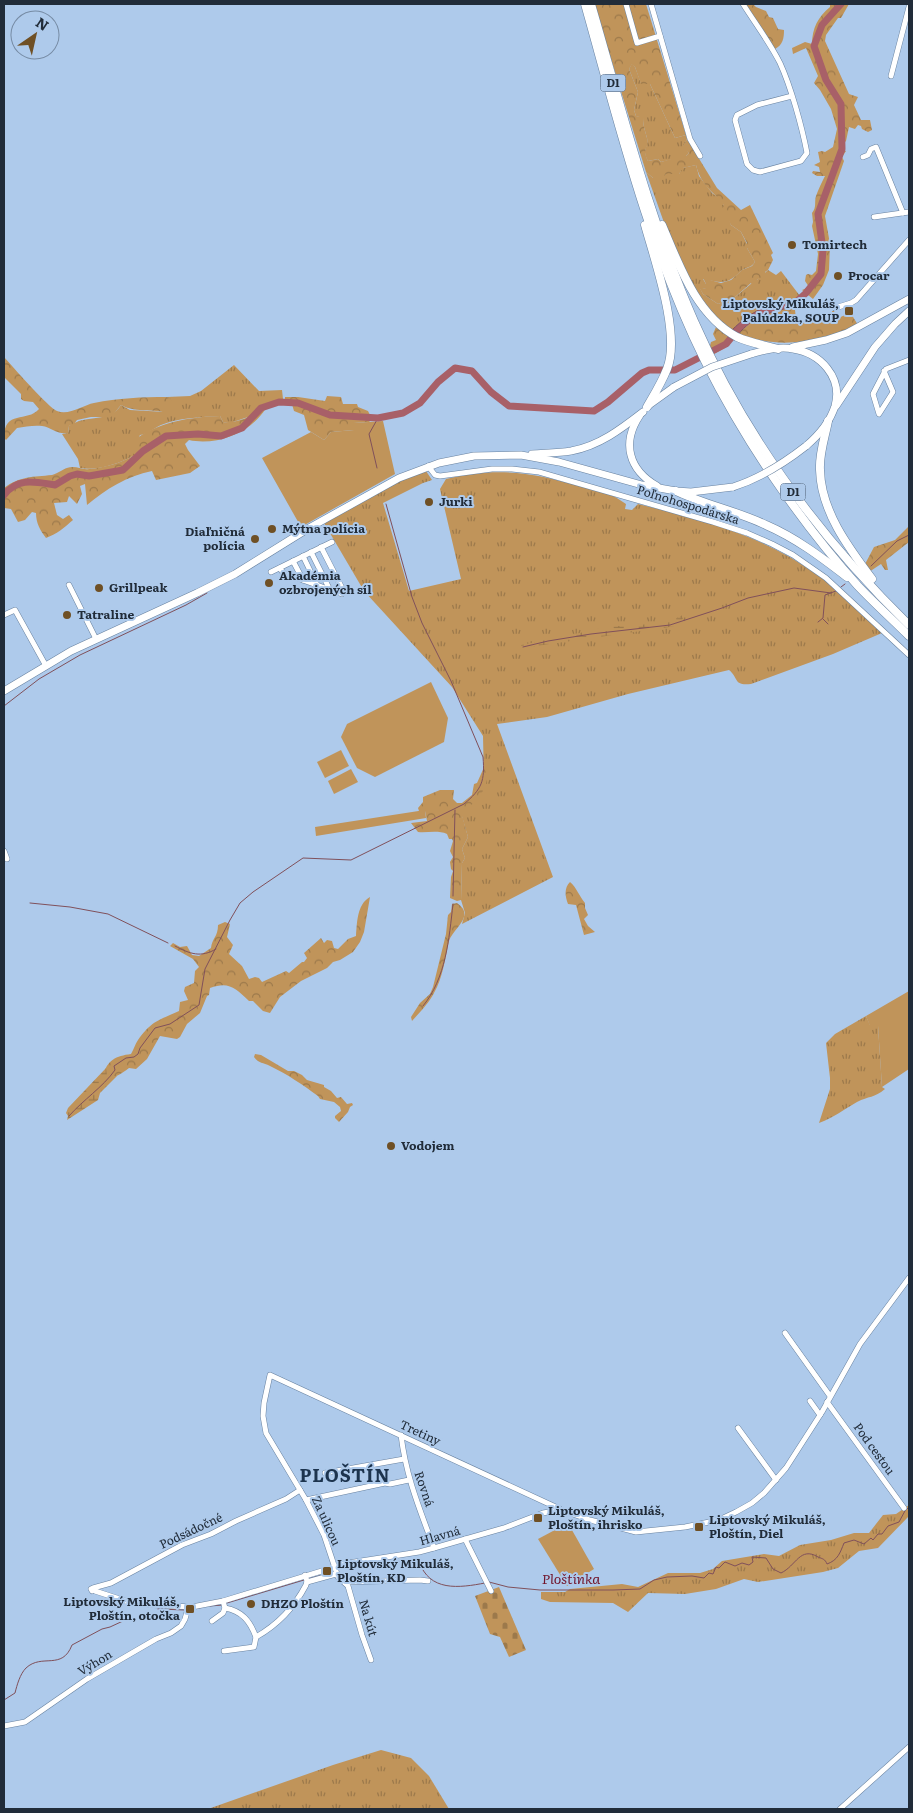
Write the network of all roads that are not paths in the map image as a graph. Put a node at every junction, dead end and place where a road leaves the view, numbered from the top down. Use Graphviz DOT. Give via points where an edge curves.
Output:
graph roads {
  1 [pos="584,4"];
  2 [pos="591,4"];
  3 [pos="626,4"];
  4 [pos="651,4"];
  5 [pos="743,4"];
  6 [pos="909,7"];
  7 [pos="660,36"];
  8 [pos="891,76"];
  9 [pos="792,96"];
  10 [pos="700,156"];
  11 [pos="863,157"];
  12 [pos="636,162"];
  13 [pos="642,204"];
  14 [pos="906,212"];
  15 [pos="874,217"];
  16 [pos="909,240"];
  17 [pos="909,299"];
  18 [pos="835,308"];
  19 [pos="909,311"];
  20 [pos="703,348"];
  21 [pos="778,348"];
  22 [pos="789,348"];
  23 [pos="909,360"];
  24 [pos="709,361"];
  25 [pos="884,371"];
  26 [pos="834,408"];
  27 [pos="645,409"];
  28 [pos="828,421"];
  29 [pos="522,455"];
  30 [pos="428,466"];
  31 [pos="660,487"];
  32 [pos="676,491"];
  33 [pos="332,542"];
  34 [pos="321,547"];
  35 [pos="311,552"];
  36 [pos="303,556"];
  37 [pos="293,561"];
  38 [pos="280,568"];
  39 [pos="271,572"];
  40 [pos="303,580"];
  41 [pos="339,582"];
  42 [pos="69,585"];
  43 [pos="317,586"];
  44 [pos="858,586"];
  45 [pos="328,588"];
  46 [pos="893,609"];
  47 [pos="4,615"];
  48 [pos="909,624"];
  49 [pos="909,636"];
  50 [pos="96,639"];
  51 [pos="909,655"];
  52 [pos="46,666"];
  53 [pos="4,691"];
  54 [pos="4,851"];
  55 [pos="7,859"];
  56 [pos="909,1278"];
  57 [pos="785,1332"];
  58 [pos="270,1375"];
  59 [pos="830,1396"];
  60 [pos="810,1401"];
  61 [pos="827,1402"];
  62 [pos="820,1415"];
  63 [pos="738,1428"];
  64 [pos="401,1435"];
  65 [pos="404,1459"];
  66 [pos="325,1473"];
  67 [pos="409,1480"];
  68 [pos="776,1480"];
  69 [pos="300,1490"];
  70 [pos="306,1500"];
  71 [pos="904,1508"];
  72 [pos="561,1510"];
  73 [pos="465,1539"];
  74 [pos="434,1548"];
  75 [pos="334,1570"];
  76 [pos="306,1579"];
  77 [pos="428,1581"];
  78 [pos="344,1582"];
  79 [pos="94,1591"];
  80 [pos="491,1591"];
  81 [pos="224,1604"];
  82 [pos="190,1608"];
  83 [pos="212,1621"];
  84 [pos="256,1637"];
  85 [pos="224,1651"];
  86 [pos="371,1660"];
  87 [pos="4,1726"];
  88 [pos="909,1746"];
  89 [pos="840,1809"];
  1 -- 13 [label="highway, D1"];
  2 -- 12 [label="highway, D1"];
  3 -- 7 [label="street" via="637,43"];
  4 -- 7 [label="street"];
  5 -- 9 [label="street" via="778,60"];
  6 -- 8 [label="street"];
  7 -- 10 [label="street" via="690,139"];
  9 -- 9 [label="street" via="757,105 737,115 735,120 747,164 753,170 769,170 802,161 806,156"];
  11 -- 14 [label="street" via="876,147"];
  12 -- 20 [label="highway, D1"];
  12 -- 21 [label="highway" via="682,271 701,304 719,325 738,337"];
  13 -- 20 [label="highway, D1" via="675,293"];
  13 -- 27 [label="highway" via="671,333 667,369"];
  14 -- 15 [label="street"];
  16 -- 18 [label="street" via="856,300"];
  17 -- 22 [label="main road" via="847,333"];
  19 -- 26 [label="main road" via="875,347"];
  20 -- 24 [label="highway, D1"];
  21 -- 22 [label="main road"];
  21 -- 27 [label="main road, bridge" via="712,367 674,387"];
  22 -- 26 [label="main road" via="810,354 828,368 836,391"];
  23 -- 25 [label="street"];
  24 -- 44 [label="highway, D1" via="747,436 783,491"];
  24 -- 46 [label="highway, D1" via="822,532"];
  25 -- 25 [label="street" via="873,394 879,414 893,392"];
  26 -- 28 [label="main road"];
  27 -- 29 [label="main road" via="612,435 584,448"];
  27 -- 31 [label="main road" via="634,425 630,454 640,473"];
  28 -- 32 [label="main road, bridge" via="806,446 772,471 733,486 696,492"];
  28 -- 46 [label="highway" via="820,468 826,502 852,551"];
  29 -- 30 [label="main road" via="474,456"];
  29 -- 31 [label="main road"];
  30 -- 50 [label="main road" via="387,484 197,593"];
  30 -- 51 [label="street, Poľnohospodárska" via="440,476 492,468 539,472 755,536 820,574"];
  31 -- 32 [label="main road"];
  32 -- 44 [label="highway" via="777,530 821,557"];
  33 -- 34 [label="street"];
  34 -- 35 [label="street"];
  34 -- 41 [label="street"];
  35 -- 36 [label="street"];
  35 -- 45 [label="street"];
  36 -- 37 [label="street"];
  36 -- 43 [label="street"];
  37 -- 38 [label="street"];
  37 -- 40 [label="street"];
  38 -- 39 [label="street"];
  38 -- 40 [label="street" via="283,573"];
  40 -- 43 [label="street"];
  41 -- 45 [label="street"];
  41 -- 45 [label="street" via="342,594"];
  42 -- 50 [label="street"];
  43 -- 45 [label="street"];
  44 -- 49 [label="highway, D1"];
  46 -- 48 [label="highway, D1"];
  47 -- 52 [label="street" via="15,610"];
  50 -- 52 [label="main road"];
  52 -- 53 [label="main road"];
  54 -- 55 [label="street"];
  56 -- 59 [label="street, Tretiny" via="863,1339"];
  57 -- 59 [label="street"];
  58 -- 64 [label="street, Tretiny"];
  58 -- 69 [label="street, Za ulicou" via="263,1416 266,1433"];
  59 -- 61 [label="street, Tretiny"];
  60 -- 62 [label="street"];
  61 -- 62 [label="street, Tretiny"];
  61 -- 71 [label="street, Pod cestou"];
  62 -- 68 [label="street, Tretiny"];
  63 -- 68 [label="street"];
  64 -- 65 [label="street, Rovná"];
  64 -- 72 [label="street, Tretiny"];
  65 -- 66 [label="street"];
  65 -- 67 [label="street, Rovná"];
  67 -- 70 [label="street"];
  67 -- 74 [label="street, Rovná"];
  68 -- 72 [label="street, Tretiny" via="764,1493 736,1512 686,1528 632,1532"];
  69 -- 70 [label="street, Za ulicou"];
  69 -- 79 [label="street, Podsádočné" via="110,1583 91,1589"];
  70 -- 75 [label="street, Za ulicou" via="324,1534"];
  72 -- 73 [label="street, Hlavná"];
  73 -- 74 [label="street, Hlavná"];
  73 -- 80 [label="street"];
  74 -- 75 [label="street, Hlavná"];
  75 -- 76 [label="street, Hlavná"];
  75 -- 76 [label="street"];
  75 -- 78 [label="street" via="339,1580"];
  76 -- 81 [label="street, Hlavná"];
  76 -- 84 [label="street" via="291,1609"];
  77 -- 78 [label="street"];
  78 -- 86 [label="street, Na kút" via="349,1588"];
  79 -- 82 [label="street, Hlavná" via="135,1604"];
  81 -- 82 [label="street, Hlavná"];
  81 -- 83 [label="street" via="223,1612"];
  81 -- 84 [label="street" via="242,1614"];
  82 -- 87 [label="street, Výhon" via="181,1626 171,1633 87,1679 25,1722"];
  84 -- 85 [label="street" via="251,1648"];
  88 -- 89 [label="street"];
}
